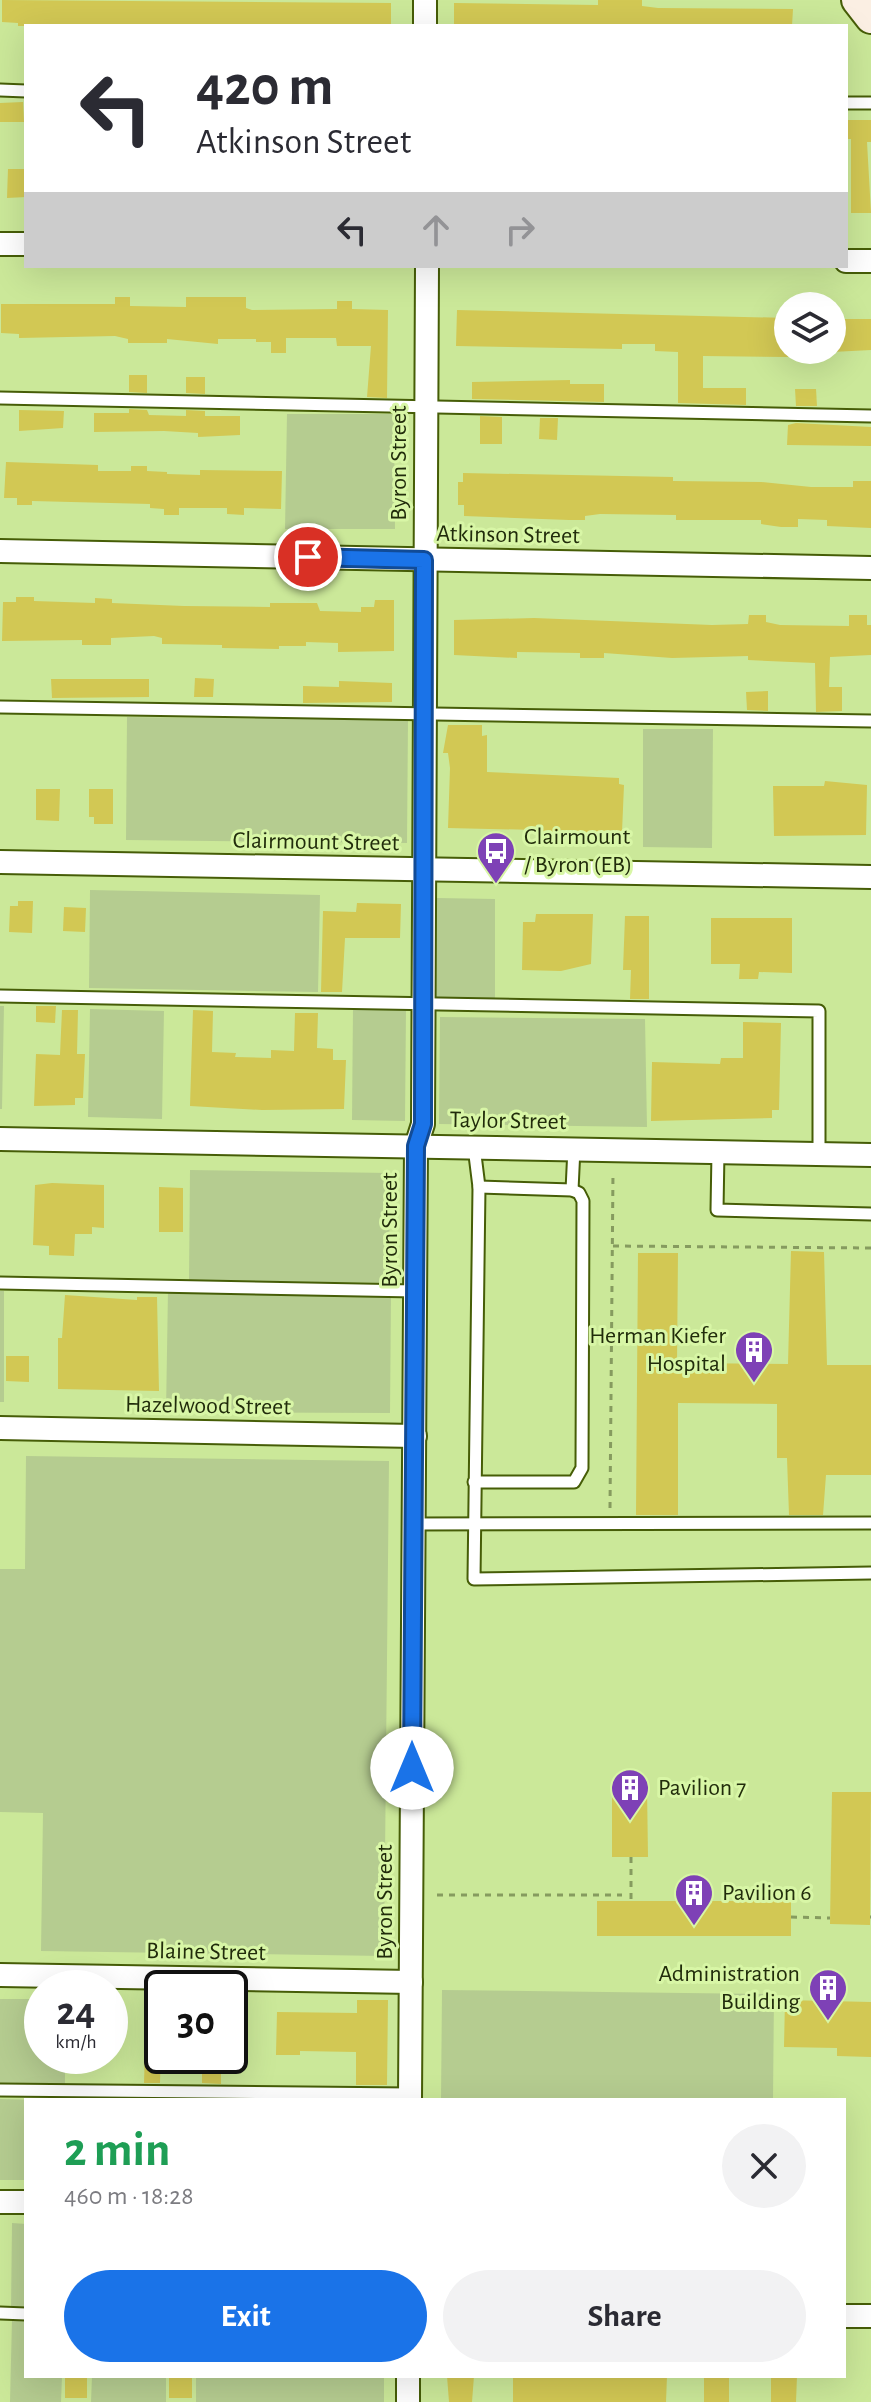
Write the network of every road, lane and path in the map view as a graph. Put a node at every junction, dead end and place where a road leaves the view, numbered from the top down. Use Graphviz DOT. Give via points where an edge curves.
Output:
graph roads {
  1 [pos="425,0"];
  2 [pos="857,0"];
  3 [pos="871,18"];
  4 [pos="425,24"];
  5 [pos="0,90"];
  6 [pos="24,91"];
  7 [pos="848,103"];
  8 [pos="871,103"];
  9 [pos="0,244"];
  10 [pos="24,244"];
  11 [pos="848,261"];
  12 [pos="871,261"];
  13 [pos="427,268"];
  14 [pos="0,398"];
  15 [pos="425,407"];
  16 [pos="871,416"];
  17 [pos="0,551"];
  18 [pos="424,560"];
  19 [pos="871,568"];
  20 [pos="0,707"];
  21 [pos="425,713"];
  22 [pos="871,721"];
  23 [pos="0,862"];
  24 [pos="424,870"];
  25 [pos="871,877"];
  26 [pos="0,996"];
  27 [pos="422,1006"];
  28 [pos="0,1139"];
  29 [pos="416,1146"];
  30 [pos="474,1147"];
  31 [pos="574,1148"];
  32 [pos="718,1152"];
  33 [pos="819,1154"];
  34 [pos="871,1155"];
  35 [pos="613,1172"];
  36 [pos="479,1187"];
  37 [pos="572,1190"];
  38 [pos="871,1214"];
  39 [pos="613,1246"];
  40 [pos="871,1248"];
  41 [pos="0,1283"];
  42 [pos="415,1291"];
  43 [pos="0,1428"];
  44 [pos="415,1436"];
  45 [pos="474,1482"];
  46 [pos="610,1516"];
  47 [pos="871,1523"];
  48 [pos="414,1524"];
  49 [pos="474,1524"];
  50 [pos="871,1573"];
  51 [pos="631,1857"];
  52 [pos="437,1895"];
  53 [pos="622,1895"];
  54 [pos="631,1901"];
  55 [pos="791,1917"];
  56 [pos="830,1918"];
  57 [pos="0,1975"];
  58 [pos="411,1982"];
  59 [pos="0,2090"];
  60 [pos="410,2097"];
  61 [pos="0,2202"];
  62 [pos="24,2202"];
  63 [pos="0,2313"];
  64 [pos="24,2314"];
  65 [pos="846,2316"];
  66 [pos="871,2316"];
  67 [pos="408,2378"];
  68 [pos="408,2402"];
  1 -- 4 [label="street"];
  2 -- 3 [label="street"];
  5 -- 6 [label="lane"];
  7 -- 8 [label="lane"];
  9 -- 10 [label="street"];
  11 -- 12 [label="street"];
  13 -- 15 [label="street, Byron Street"];
  14 -- 15 [label="lane"];
  15 -- 16 [label="lane"];
  15 -- 18 [label="street, Byron Street"];
  17 -- 18 [label="street, Atkinson Street"];
  18 -- 19 [label="street, Atkinson Street"];
  18 -- 21 [label="street, Byron Street"];
  20 -- 21 [label="lane"];
  21 -- 22 [label="lane"];
  21 -- 24 [label="street, Byron Street"];
  23 -- 24 [label="street, Clairmount Street"];
  24 -- 25 [label="street, Clairmount Street"];
  24 -- 27 [label="street, Byron Street"];
  26 -- 27 [label="lane"];
  27 -- 29 [label="street, Byron Street" via="423,1124"];
  27 -- 33 [label="lane" via="819,1011"];
  28 -- 29 [label="street, Taylor Street"];
  29 -- 30 [label="street, Taylor Street"];
  29 -- 42 [label="street, Byron Street"];
  30 -- 31 [label="street, Taylor Street"];
  30 -- 36 [label="lane"];
  31 -- 32 [label="street, Taylor Street"];
  31 -- 37 [label="lane"];
  32 -- 33 [label="street, Taylor Street"];
  32 -- 38 [label="lane" via="717,1210"];
  33 -- 34 [label="street, Taylor Street"];
  35 -- 39 [label="path"];
  36 -- 37 [label="lane"];
  36 -- 45 [label="lane"];
  37 -- 45 [label="lane" via="583,1201 580,1476 574,1482"];
  39 -- 40 [label="path"];
  39 -- 46 [label="path"];
  41 -- 42 [label="lane"];
  42 -- 44 [label="street, Byron Street"];
  43 -- 44 [label="street, Hazelwood Street"];
  44 -- 48 [label="street, Byron Street"];
  45 -- 49 [label="lane"];
  47 -- 49 [label="lane"];
  48 -- 49 [label="lane"];
  48 -- 58 [label="street, Byron Street"];
  49 -- 50 [label="lane" via="474,1579"];
  51 -- 54 [label="path"];
  52 -- 53 [label="path"];
  55 -- 56 [label="path"];
  57 -- 58 [label="street, Blaine Street"];
  58 -- 60 [label="street, Byron Street"];
  59 -- 60 [label="lane"];
  61 -- 62 [label="street"];
  63 -- 64 [label="lane"];
  65 -- 66 [label="street"];
  67 -- 68 [label="street"];
}
